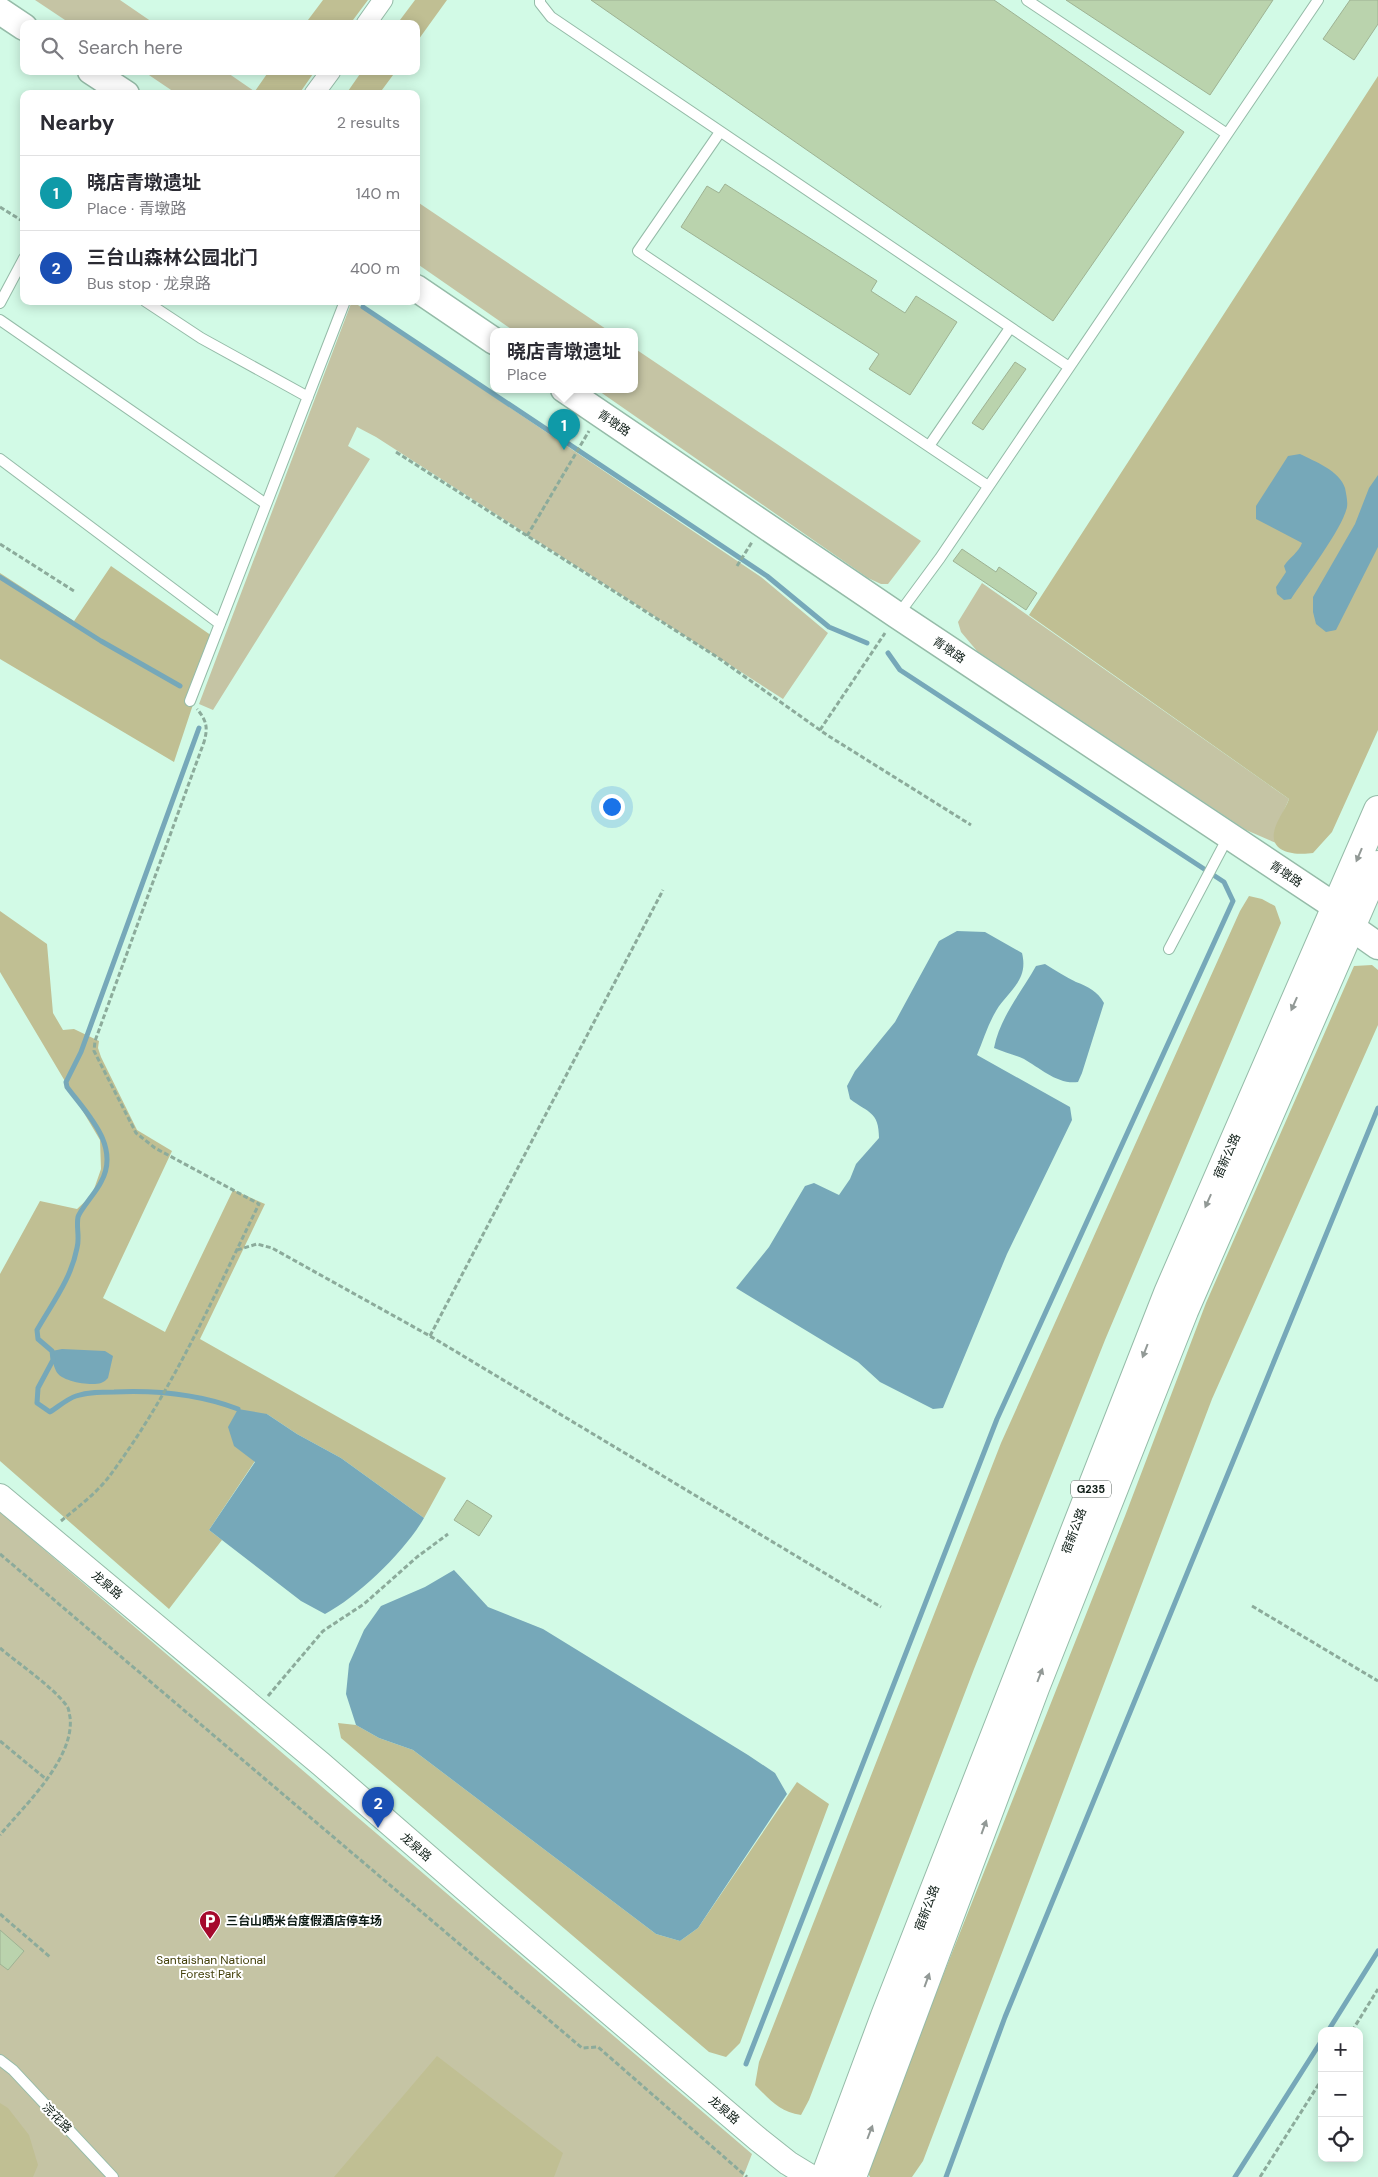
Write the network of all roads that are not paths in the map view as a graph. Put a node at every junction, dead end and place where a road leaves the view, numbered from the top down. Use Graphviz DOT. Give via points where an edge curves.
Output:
graph roads {
  1 [pos="383,0"];
  2 [pos="540,0"];
  3 [pos="1027,0"];
  4 [pos="1316,1"];
  5 [pos="0,12"];
  6 [pos="369,20"];
  7 [pos="20,24"];
  8 [pos="327,75"];
  9 [pos="317,90"];
  10 [pos="720,132"];
  11 [pos="1227,134"];
  12 [pos="20,266"];
  13 [pos="420,291"];
  14 [pos="0,303"];
  15 [pos="152,305"];
  16 [pos="343,305"];
  17 [pos="0,320"];
  18 [pos="1010,328"];
  19 [pos="490,338"];
  20 [pos="1069,367"];
  21 [pos="570,393"];
  22 [pos="308,397"];
  23 [pos="929,446"];
  24 [pos="0,459"];
  25 [pos="988,486"];
  26 [pos="266,504"];
  27 [pos="897,616"];
  28 [pos="220,624"];
  29 [pos="190,702"];
  30 [pos="1378,810"];
  31 [pos="1229,836"];
  32 [pos="1378,865"];
  33 [pos="1343,917"];
  34 [pos="1378,946"];
  35 [pos="1169,949"];
  36 [pos="0,1496"];
  37 [pos="0,2060"];
  38 [pos="113,2177"];
  39 [pos="811,2177"];
  40 [pos="825,2177"];
  41 [pos="852,2177"];
  1 -- 6 [label="street"];
  2 -- 10 [label="lane" via="551,17"];
  3 -- 11 [label="lane"];
  4 -- 11 [label="lane"];
  5 -- 7 [label="main road"];
  8 -- 9 [label="street"];
  10 -- 18 [label="lane"];
  10 -- 23 [label="lane" via="638,251"];
  11 -- 20 [label="lane"];
  12 -- 14 [label="lane"];
  13 -- 19 [label="main road"];
  15 -- 22 [label="lane" via="201,338"];
  16 -- 22 [label="lane"];
  17 -- 26 [label="lane"];
  18 -- 20 [label="lane"];
  18 -- 23 [label="lane"];
  20 -- 25 [label="lane"];
  21 -- 27 [label="main road, 青墩路"];
  22 -- 26 [label="lane"];
  23 -- 25 [label="lane"];
  24 -- 28 [label="lane"];
  25 -- 27 [label="lane"];
  26 -- 28 [label="lane"];
  27 -- 31 [label="main road, 青墩路"];
  28 -- 29 [label="lane"];
  30 -- 33 [label="highway, 宿新公路 / G235, one-way"];
  31 -- 33 [label="main road, 青墩路"];
  31 -- 35 [label="lane"];
  32 -- 33 [label="highway, 宿新公路 / G235"];
  33 -- 34 [label="main road, 青墩路"];
  33 -- 40 [label="highway, 宿新公路 / G235, one-way" via="1168,1293"];
  41 -- 33 [label="highway, 宿新公路 / G235, one-way" via="1036,1688"];
  36 -- 39 [label="street, 龙泉路" via="257,1710 759,2140"];
  37 -- 38 [label="lane, 浣花路"];
}
